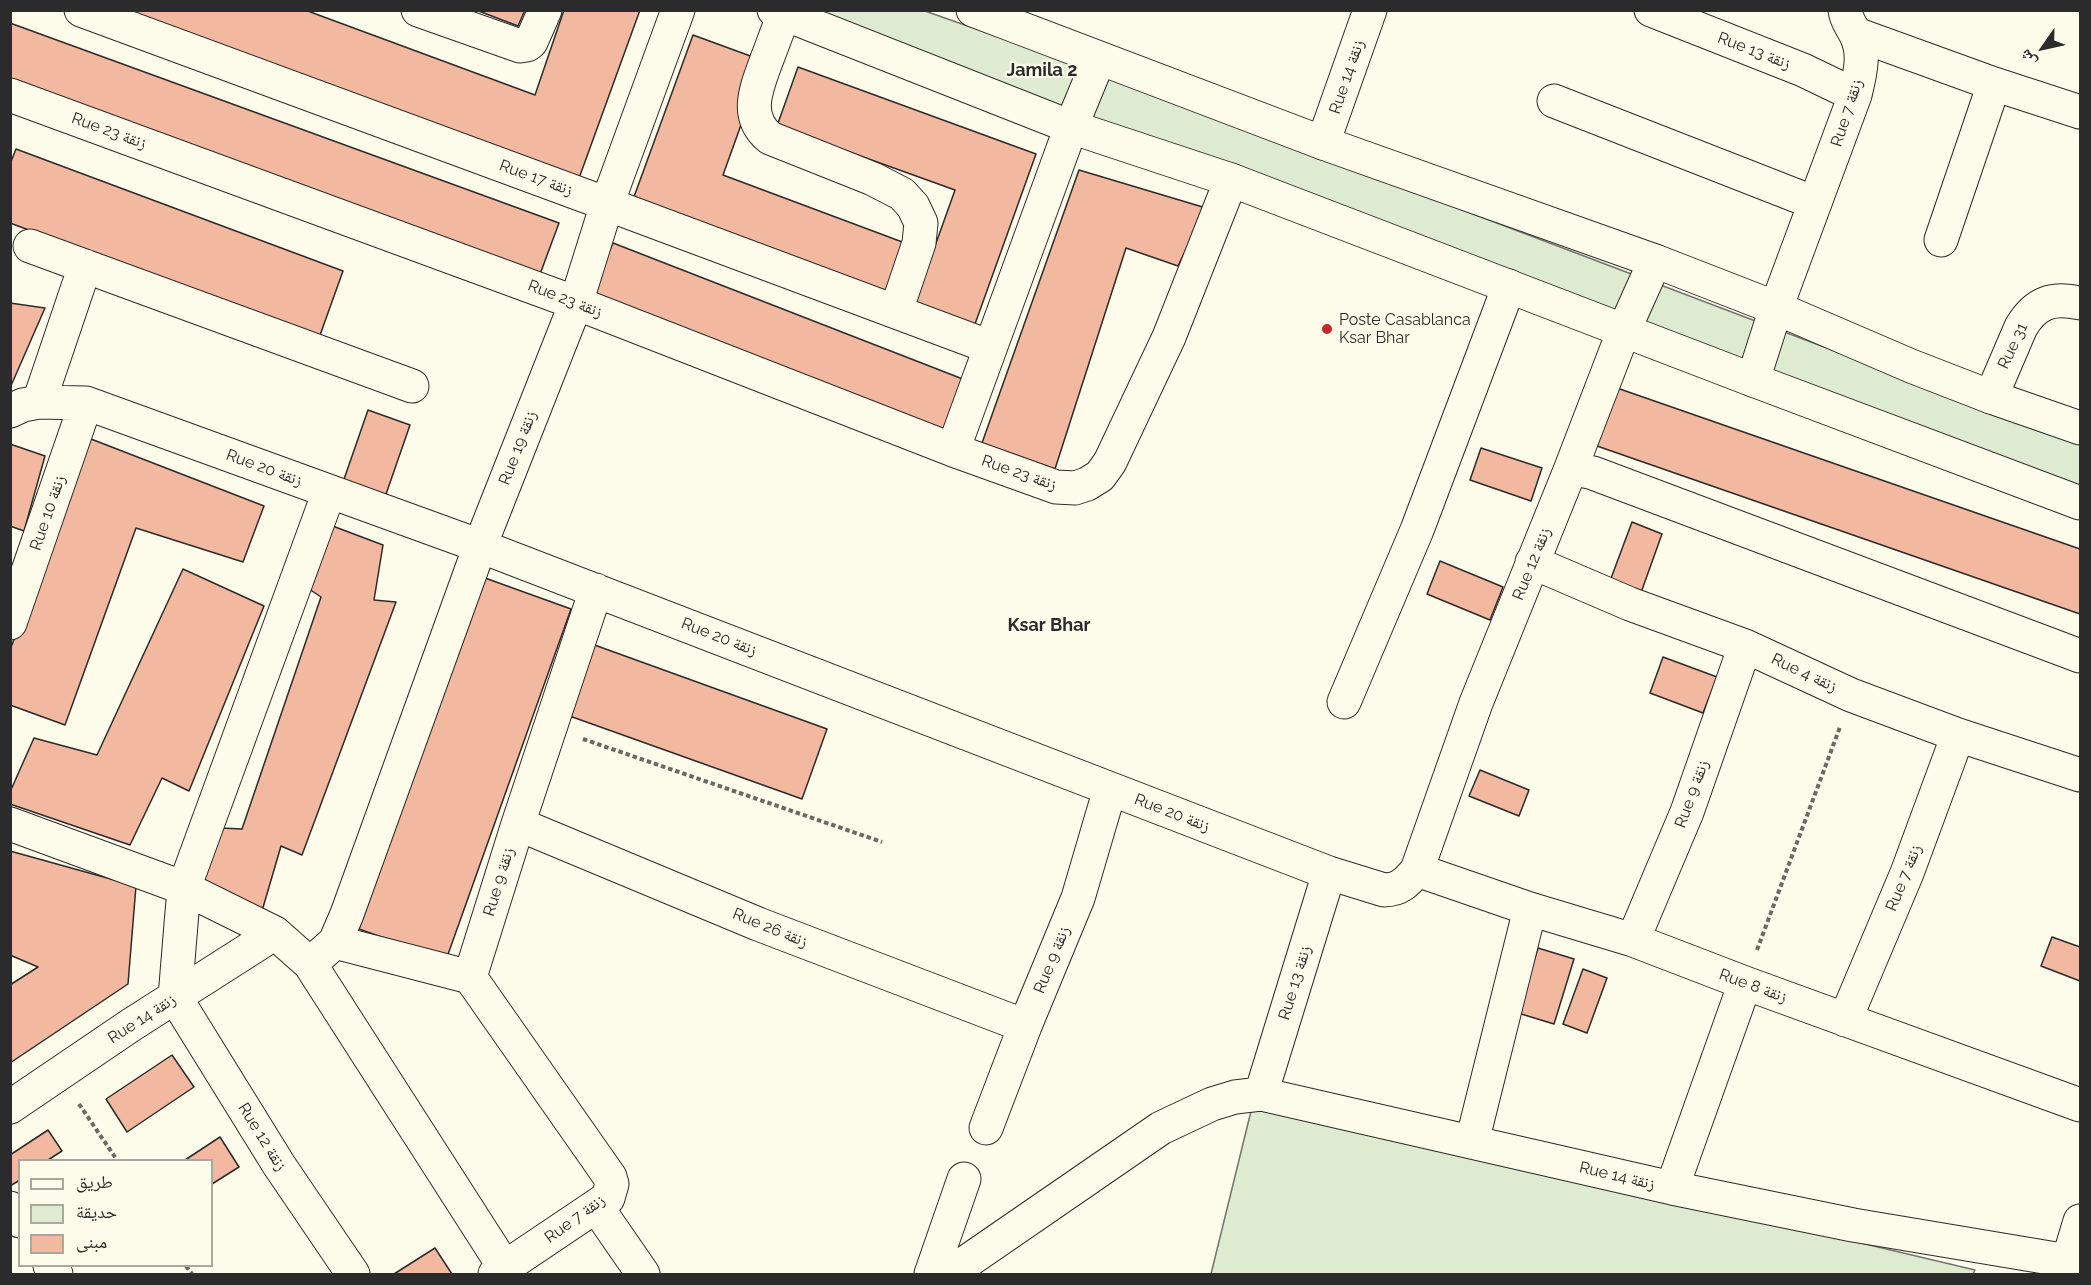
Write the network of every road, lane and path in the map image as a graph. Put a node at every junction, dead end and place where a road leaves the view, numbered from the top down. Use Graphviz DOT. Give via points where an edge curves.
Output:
graph roads {
  1 [pos="418,10"];
  2 [pos="545,10"];
  3 [pos="678,10"];
  4 [pos="973,10"];
  5 [pos="1370,10"];
  6 [pos="1651,10"];
  7 [pos="92,12"];
  8 [pos="779,12"];
  9 [pos="1850,22"];
  10 [pos="1098,59"];
  11 [pos="1994,84"];
  12 [pos="10,95"];
  13 [pos="1855,95"];
  14 [pos="1554,101"];
  15 [pos="2080,112"];
  16 [pos="1071,127"];
  17 [pos="1323,143"];
  18 [pos="1231,180"];
  19 [pos="1815,203"];
  20 [pos="607,204"];
  21 [pos="1941,240"];
  22 [pos="30,246"];
  23 [pos="1655,261"];
  24 [pos="85,266"];
  25 [pos="1509,286"];
  26 [pos="576,303"];
  27 [pos="2080,303"];
  28 [pos="1776,308"];
  29 [pos="896,311"];
  30 [pos="1624,330"];
  31 [pos="990,347"];
  32 [pos="1753,380"];
  33 [pos="412,386"];
  34 [pos="1991,397"];
  35 [pos="86,403"];
  36 [pos="25,406"];
  37 [pos="2080,428"];
  38 [pos="953,450"];
  39 [pos="1571,468"];
  40 [pos="328,492"];
  41 [pos="2080,503"];
  42 [pos="480,546"];
  43 [pos="1532,562"];
  44 [pos="596,590"];
  45 [pos="10,623"];
  46 [pos="1745,646"];
  47 [pos="2080,656"];
  48 [pos="1851,695"];
  49 [pos="1344,702"];
  50 [pos="551,728"];
  51 [pos="1958,735"];
  52 [pos="2080,775"];
  53 [pos="1110,789"];
  54 [pos="10,824"];
  55 [pos="518,824"];
  56 [pos="882,842"];
  57 [pos="1417,870"];
  58 [pos="1329,873"];
  59 [pos="184,888"];
  60 [pos="1530,909"];
  61 [pos="275,933"];
  62 [pos="1633,940"];
  63 [pos="335,942"];
  64 [pos="310,964"];
  65 [pos="470,977"];
  66 [pos="1745,983"];
  67 [pos="175,997"];
  68 [pos="1845,1020"];
  69 [pos="1025,1026"];
  70 [pos="59,1073"];
  71 [pos="1260,1094"];
  72 [pos="2079,1098"];
  73 [pos="10,1107"];
  74 [pos="986,1128"];
  75 [pos="1472,1142"];
  76 [pos="116,1159"];
  77 [pos="964,1179"];
  78 [pos="1672,1188"];
  79 [pos="596,1206"];
  80 [pos="2080,1221"];
  81 [pos="2074,1263"];
  82 [pos="500,1271"];
  83 [pos="353,1275"];
  84 [pos="643,1275"];
  85 [pos="931,1275"];
  86 [pos="949,1275"];
  1 -- 2 [label="street" via="520,46 531,42"];
  3 -- 20 [label="street, Rue 19 زنقة"];
  4 -- 10 [label="street"];
  5 -- 17 [label="street, Rue 14 زنقة"];
  6 -- 13 [label="street, Rue 13 زنقة" via="1803,70"];
  7 -- 20 [label="street, Rue 17 زنقة"];
  8 -- 16 [label="street"];
  8 -- 29 [label="street" via="754,102 757,122 771,138 873,179 902,194 913,206 921,223 919,243"];
  9 -- 11 [label="street, Rue 7 زنقة"];
  9 -- 13 [label="street, Rue 7 زنقة" via="1862,62"];
  10 -- 16 [label="street"];
  10 -- 17 [label="street"];
  11 -- 15 [label="street, Rue 7 زنقة"];
  11 -- 21 [label="street"];
  12 -- 26 [label="street, Rue 23 زنقة"];
  13 -- 19 [label="street, Rue 7 زنقة"];
  14 -- 19 [label="street"];
  16 -- 18 [label="street"];
  16 -- 31 [label="street"];
  17 -- 23 [label="street"];
  18 -- 25 [label="street"];
  18 -- 38 [label="street, Rue 23 زنقة" via="1168,337 1100,476 1075,488 1056,487"];
  19 -- 28 [label="street, Rue 7 زنقة"];
  20 -- 26 [label="street, Rue 19 زنقة"];
  20 -- 29 [label="street, Rue 17 زنقة"];
  22 -- 24 [label="street"];
  23 -- 28 [label="street"];
  23 -- 30 [label="street, Rue 12 زنقة"];
  24 -- 33 [label="street"];
  24 -- 36 [label="street"];
  25 -- 30 [label="street"];
  25 -- 49 [label="street" via="1417,530"];
  26 -- 38 [label="street, Rue 23 زنقة"];
  26 -- 42 [label="street, Rue 19 زنقة"];
  27 -- 34 [label="street, Rue 31" via="2054,301 2043,304 2027,317"];
  28 -- 32 [label="street, Rue 7 زنقة"];
  28 -- 34 [label="street"];
  29 -- 31 [label="street, Rue 17 زنقة"];
  30 -- 32 [label="street"];
  30 -- 39 [label="street, Rue 12 زنقة"];
  31 -- 38 [label="street"];
  32 -- 41 [label="street"];
  34 -- 37 [label="street"];
  35 -- 36 [label="street, Rue 20 زنقة"];
  35 -- 40 [label="street, Rue 20 زنقة"];
  35 -- 45 [label="street, Rue 10 زنقة"];
  39 -- 43 [label="street, Rue 12 زنقة"];
  39 -- 47 [label="street"];
  40 -- 42 [label="street, Rue 20 زنقة"];
  40 -- 59 [label="street"];
  42 -- 44 [label="street, Rue 20 زنقة"];
  42 -- 63 [label="street, Rue 19 زنقة"];
  43 -- 46 [label="street, Rue 4 زنقة" via="1630,604"];
  43 -- 57 [label="street, Rue 12 زنقة" via="1476,703"];
  44 -- 50 [label="street, Rue 9 زنقة"];
  44 -- 53 [label="street, Rue 20 زنقة"];
  46 -- 48 [label="street, Rue 4 زنقة"];
  46 -- 62 [label="street, Rue 9 زنقة" via="1687,812"];
  48 -- 51 [label="street, Rue 4 زنقة"];
  48 -- 66 [label="path"];
  50 -- 55 [label="street, Rue 9 زنقة"];
  50 -- 56 [label="path"];
  51 -- 52 [label="street, Rue 4 زنقة"];
  51 -- 68 [label="street, Rue 7 زنقة" via="1907,873"];
  53 -- 58 [label="street, Rue 20 زنقة"];
  53 -- 69 [label="street, Rue 9 زنقة" via="1078,898"];
  54 -- 59 [label="street"];
  55 -- 65 [label="street, Rue 9 زنقة"];
  55 -- 69 [label="street, Rue 26 زنقة" via="758,924"];
  57 -- 58 [label="street, Rue 20 زنقة" via="1401,887 1384,890"];
  57 -- 60 [label="street, Rue 8 زنقة"];
  58 -- 71 [label="street, Rue 13 زنقة"];
  59 -- 61 [label="street"];
  59 -- 67 [label="street"];
  60 -- 62 [label="street, Rue 8 زنقة"];
  60 -- 75 [label="street"];
  61 -- 64 [label="street"];
  61 -- 67 [label="street, Rue 14 زنقة"];
  62 -- 66 [label="street, Rue 8 زنقة"];
  63 -- 64 [label="street"];
  63 -- 65 [label="street"];
  64 -- 82 [label="street"];
  65 -- 79 [label="street, Rue 7 زنقة" via="610,1177 608,1198"];
  66 -- 68 [label="street, Rue 8 زنقة"];
  66 -- 78 [label="street"];
  67 -- 70 [label="street, Rue 14 زنقة"];
  67 -- 83 [label="street, Rue 12 زنقة" via="279,1165"];
  68 -- 72 [label="street, Rue 8 زنقة"];
  69 -- 74 [label="street, Rue 9 زنقة"];
  70 -- 73 [label="street, Rue 14 زنقة"];
  70 -- 76 [label="path"];
  71 -- 75 [label="street, Rue 14 زنقة"];
  71 -- 86 [label="street, Rue 14 زنقة" via="1212,1104 1161,1128"];
  75 -- 78 [label="street, Rue 14 زنقة"];
  77 -- 85 [label="street"];
  78 -- 81 [label="street, Rue 14 زنقة" via="1853,1225"];
  79 -- 82 [label="street, Rue 7 زنقة"];
  79 -- 84 [label="street"];
  80 -- 81 [label="street"];
}
